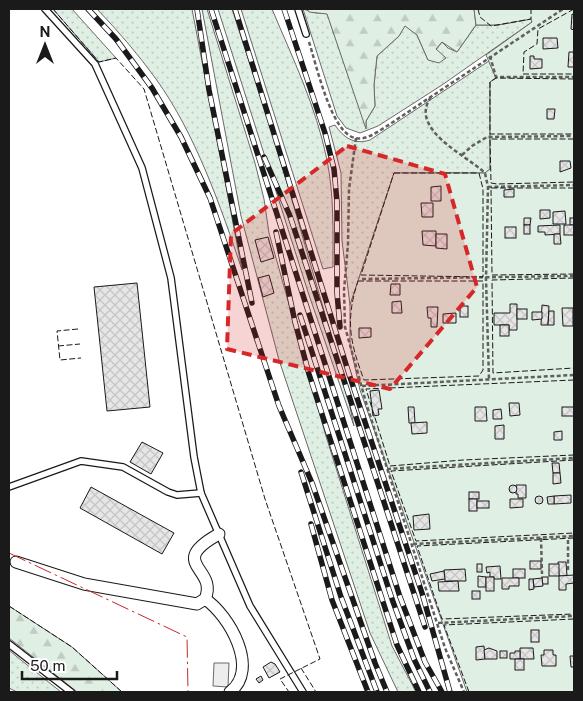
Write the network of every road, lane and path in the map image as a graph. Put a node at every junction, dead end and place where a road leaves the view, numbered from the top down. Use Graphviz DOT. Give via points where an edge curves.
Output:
graph roads {
  1 [pos="45,9"];
  2 [pos="298,9"];
  3 [pos="562,9"];
  4 [pos="306,34"];
  5 [pos="490,56"];
  6 [pos="574,77"];
  7 [pos="432,96"];
  8 [pos="574,136"];
  9 [pos="356,138"];
  10 [pos="462,155"];
  11 [pos="574,185"];
  12 [pos="488,187"];
  13 [pos="574,276"];
  14 [pos="362,279"];
  15 [pos="486,279"];
  16 [pos="574,375"];
  17 [pos="489,379"];
  18 [pos="362,386"];
  19 [pos="574,458"];
  20 [pos="387,469"];
  21 [pos="9,487"];
  22 [pos="201,493"];
  23 [pos="219,534"];
  24 [pos="568,536"];
  25 [pos="574,536"];
  26 [pos="541,538"];
  27 [pos="412,544"];
  28 [pos="16,562"];
  29 [pos="568,570"];
  30 [pos="542,574"];
  31 [pos="205,599"];
  32 [pos="574,616"];
  33 [pos="438,623"];
  34 [pos="9,644"];
  35 [pos="71,692"];
  36 [pos="230,692"];
  37 [pos="303,692"];
  38 [pos="464,692"];
  1 -- 22 [label="lane" via="95,64 142,168 171,278"];
  2 -- 4 [label="lane"];
  3 -- 5 [label="path"];
  4 -- 9 [label="path" via="336,121 347,134"];
  5 -- 6 [label="path" via="496,77"];
  5 -- 7 [label="path"];
  7 -- 9 [label="path" via="369,137"];
  7 -- 10 [label="path" via="426,104 427,121 438,136"];
  8 -- 10 [label="path" via="487,137"];
  9 -- 18 [label="path" via="349,189 344,313 346,336"];
  10 -- 12 [label="path" via="485,173"];
  11 -- 12 [label="path"];
  12 -- 15 [label="path"];
  13 -- 15 [label="path"];
  14 -- 15 [label="path"];
  15 -- 17 [label="path"];
  16 -- 17 [label="path"];
  17 -- 18 [label="path"];
  18 -- 20 [label="path"];
  19 -- 20 [label="path"];
  20 -- 27 [label="path"];
  21 -- 22 [label="lane" via="81,461 123,467 177,495"];
  22 -- 23 [label="lane"];
  23 -- 31 [label="street" via="199,547 195,554 207,584"];
  23 -- 37 [label="lane" via="250,606"];
  24 -- 25 [label="path"];
  24 -- 26 [label="path"];
  24 -- 29 [label="path"];
  26 -- 27 [label="path"];
  26 -- 30 [label="path"];
  27 -- 33 [label="path"];
  28 -- 31 [label="street" via="84,584 191,604"];
  31 -- 36 [label="street" via="224,617 241,651 240,676"];
  32 -- 33 [label="path"];
  33 -- 38 [label="path"];
  34 -- 35 [label="lane"];
}
